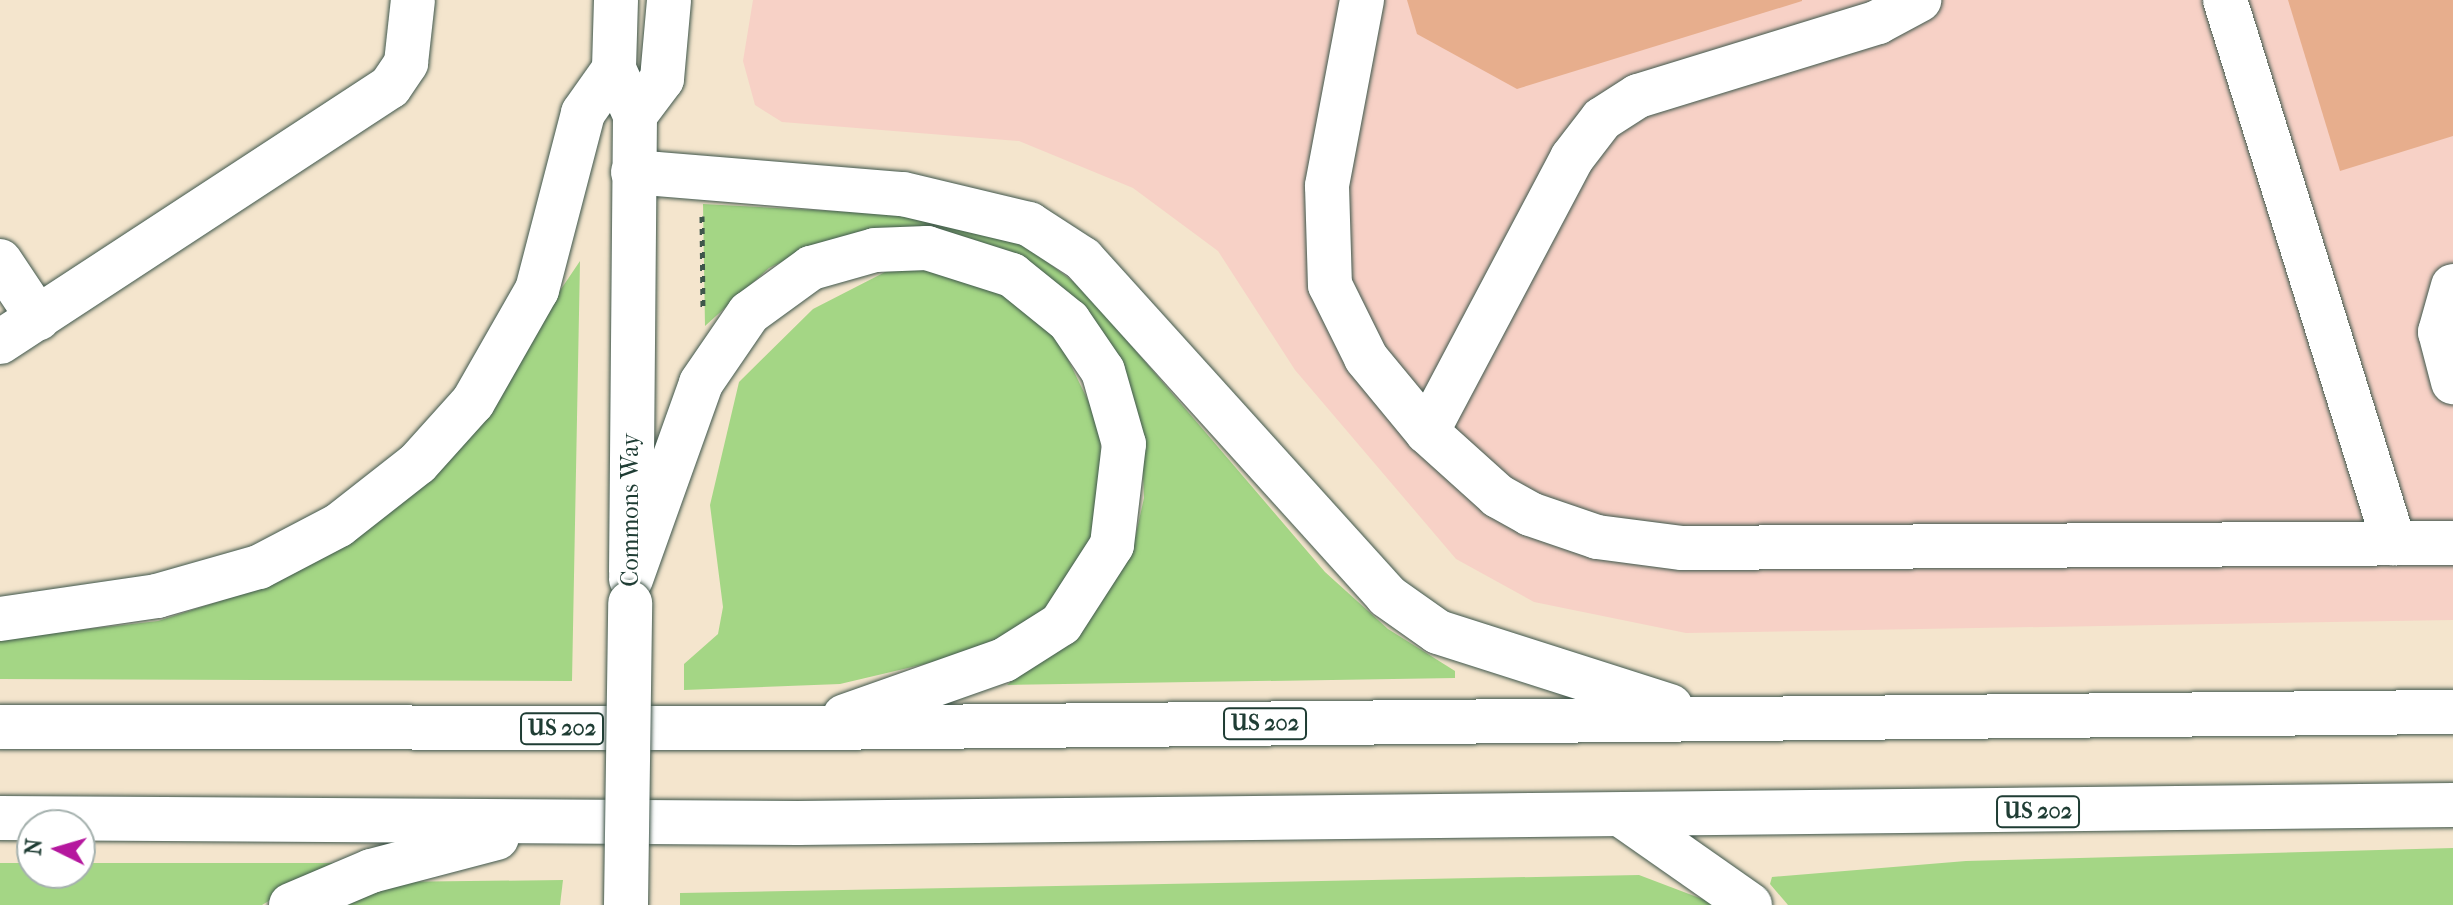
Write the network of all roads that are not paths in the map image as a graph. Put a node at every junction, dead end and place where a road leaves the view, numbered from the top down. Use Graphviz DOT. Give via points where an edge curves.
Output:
graph roads {
  1 [pos="413,0"];
  2 [pos="616,0"];
  3 [pos="669,0"];
  4 [pos="1362,0"];
  5 [pos="1919,0"];
  6 [pos="2225,0"];
  7 [pos="614,69"];
  8 [pos="635,115"];
  9 [pos="633,172"];
  10 [pos="0,261"];
  11 [pos="2453,286"];
  12 [pos="38,318"];
  13 [pos="0,342"];
  14 [pos="2453,382"];
  15 [pos="1427,432"];
  16 [pos="2394,543"];
  17 [pos="2453,543"];
  18 [pos="631,591"];
  19 [pos="0,619"];
  20 [pos="2453,712"];
  21 [pos="1719,720"];
  22 [pos="0,727"];
  23 [pos="811,728"];
  24 [pos="2453,805"];
  25 [pos="1623,816"];
  26 [pos="0,818"];
  27 [pos="561,822"];
  28 [pos="291,905"];
  29 [pos="626,905"];
  30 [pos="1750,905"];
  1 -- 12 [label="main road" via="406,63 390,87"];
  2 -- 7 [label="main road, Commons Way"];
  3 -- 8 [label="main road" via="662,79"];
  4 -- 15 [label="main road" via="1327,186 1330,285 1366,358"];
  5 -- 15 [label="main road" via="1878,22 1638,96 1602,119 1572,158"];
  6 -- 16 [label="main road"];
  7 -- 8 [label="main road, Commons Way"];
  7 -- 19 [label="main road" via="583,113 537,290 473,402 418,463 339,525 259,567 157,596"];
  8 -- 9 [label="main road, Commons Way"];
  9 -- 18 [label="main road, Commons Way"];
  9 -- 21 [label="main road" via="903,194 981,207 1029,224 1083,259 1387,596 1438,632"];
  10 -- 12 [label="main road"];
  11 -- 14 [label="main road" via="2440,332"];
  12 -- 13 [label="main road"];
  15 -- 16 [label="main road" via="1498,496 1530,514 1629,543 1729,550"];
  16 -- 17 [label="main road"];
  18 -- 23 [label="main road" via="701,383 749,313 779,289 842,258 927,248 985,263 1044,296 1103,371 1124,444 1112,545 1088,593 1061,624 1004,660"];
  18 -- 29 [label="main road, Commons Way, bridge"];
  20 -- 21 [label="main road, US 202"];
  21 -- 23 [label="main road, US 202"];
  22 -- 23 [label="main road, US 202"];
  24 -- 25 [label="main road, US 202"];
  25 -- 27 [label="main road, US 202"];
  25 -- 30 [label="main road"];
  26 -- 27 [label="main road, US 202"];
  27 -- 28 [label="main road" via="371,871"];
}
